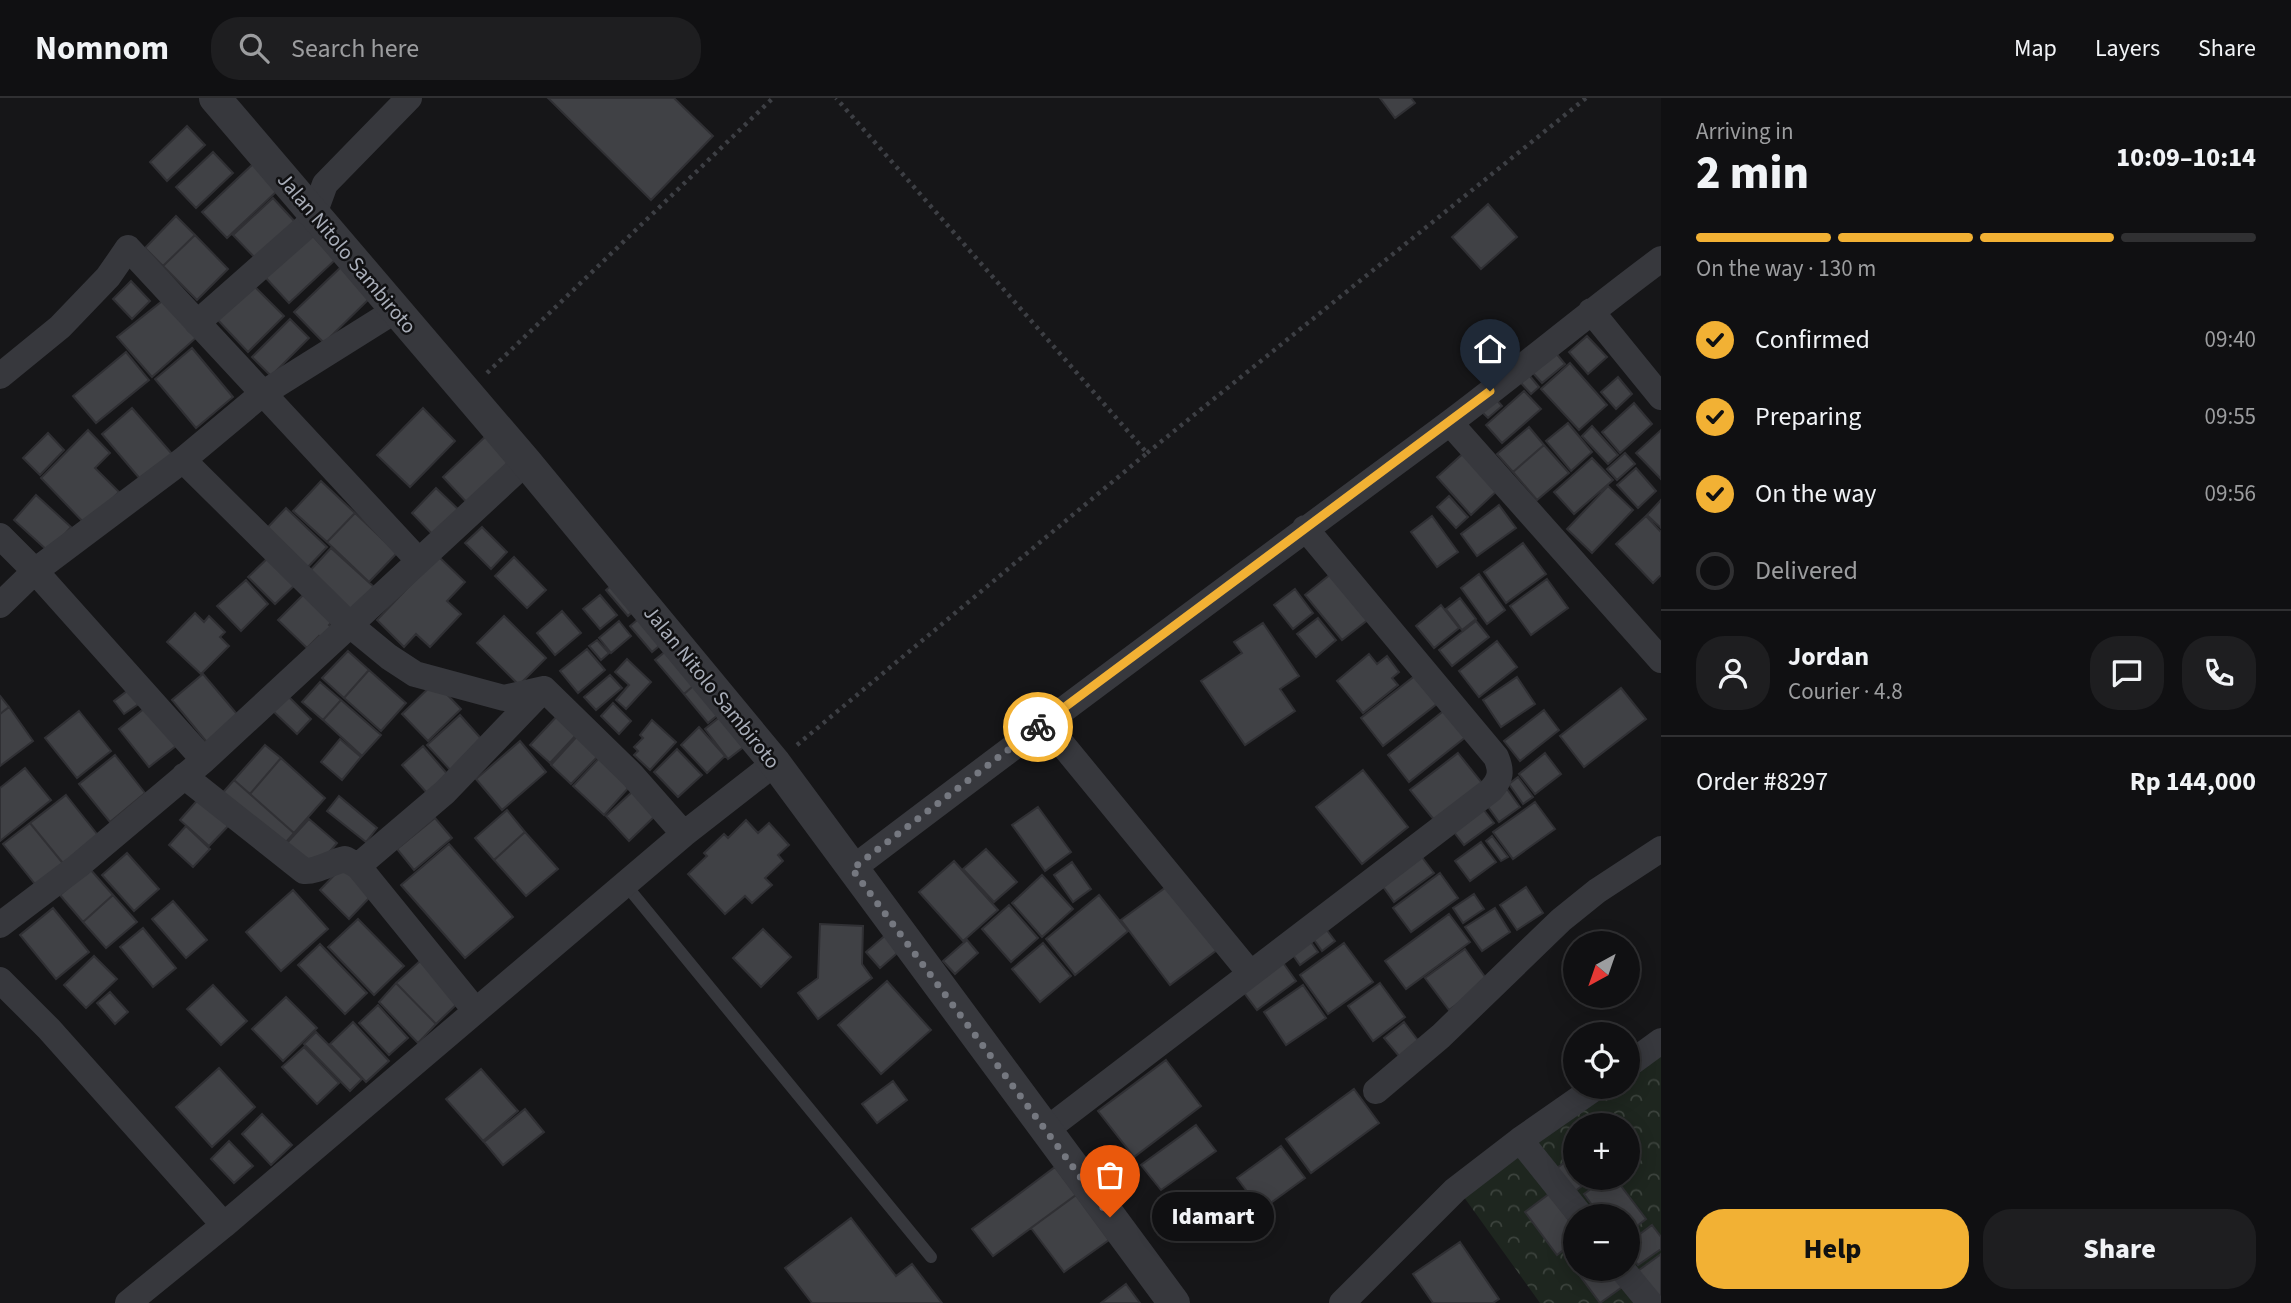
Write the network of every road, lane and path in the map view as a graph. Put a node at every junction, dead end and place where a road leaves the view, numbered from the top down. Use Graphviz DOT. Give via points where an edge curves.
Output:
graph roads {
  1 [pos="215,98"];
  2 [pos="409,98"];
  3 [pos="773,98"];
  4 [pos="836,98"];
  5 [pos="1586,98"];
  6 [pos="324,184"];
  7 [pos="292,188"];
  8 [pos="316,215"];
  9 [pos="1661,259"];
  10 [pos="396,310"];
  11 [pos="1591,311"];
  12 [pos="197,323"];
  13 [pos="0,376"];
  14 [pos="467,393"];
  15 [pos="262,394"];
  16 [pos="1661,397"];
  17 [pos="1450,423"];
  18 [pos="1147,453"];
  19 [pos="183,460"];
  20 [pos="526,462"];
  21 [pos="1305,528"];
  22 [pos="0,536"];
  23 [pos="419,561"];
  24 [pos="35,571"];
  25 [pos="0,605"];
  26 [pos="350,625"];
  27 [pos="1661,660"];
  28 [pos="544,689"];
  29 [pos="1044,722"];
  30 [pos="775,763"];
  31 [pos="194,768"];
  32 [pos="684,834"];
  33 [pos="1661,849"];
  34 [pos="358,866"];
  35 [pos="852,869"];
  36 [pos="625,884"];
  37 [pos="0,925"];
  38 [pos="1250,973"];
  39 [pos="0,980"];
  40 [pos="475,1010"];
  41 [pos="1661,1041"];
  42 [pos="1640,1056"];
  43 [pos="1376,1091"];
  44 [pos="1579,1099"];
  45 [pos="1046,1130"];
  46 [pos="1520,1140"];
  47 [pos="1571,1204"];
  48 [pos="223,1225"];
  49 [pos="932,1257"];
  50 [pos="1632,1281"];
  51 [pos="128,1303"];
  52 [pos="1174,1303"];
  53 [pos="1342,1303"];
  54 [pos="1650,1303"];
  1 -- 7 [label="street, Jalan Nitolo Sambiroto"];
  2 -- 6 [label="street"];
  3 -- 14 [label="path"];
  4 -- 18 [label="path"];
  5 -- 18 [label="path"];
  6 -- 7 [label="street"];
  6 -- 8 [label="street"];
  7 -- 8 [label="street, Jalan Nitolo Sambiroto"];
  8 -- 10 [label="street, Jalan Nitolo Sambiroto"];
  8 -- 12 [label="street"];
  9 -- 11 [label="street"];
  10 -- 14 [label="street, Jalan Nitolo Sambiroto"];
  10 -- 15 [label="street"];
  11 -- 16 [label="street"];
  11 -- 17 [label="street"];
  12 -- 13 [label="street" via="128,248 108,277 60,327"];
  12 -- 15 [label="street"];
  14 -- 20 [label="street, Jalan Nitolo Sambiroto"];
  15 -- 19 [label="street"];
  15 -- 23 [label="street"];
  17 -- 21 [label="street"];
  17 -- 27 [label="street"];
  18 -- 30 [label="path"];
  19 -- 24 [label="street"];
  19 -- 26 [label="street"];
  20 -- 23 [label="street"];
  20 -- 30 [label="street, Jalan Nitolo Sambiroto"];
  21 -- 29 [label="street"];
  21 -- 38 [label="street" via="1501,768 1499,781 1491,790"];
  22 -- 24 [label="street"];
  23 -- 26 [label="street"];
  24 -- 25 [label="street"];
  24 -- 31 [label="street"];
  26 -- 28 [label="street" via="415,674 504,698"];
  26 -- 31 [label="street"];
  28 -- 32 [label="street" via="632,775"];
  28 -- 34 [label="street" via="445,792"];
  29 -- 35 [label="street"];
  29 -- 38 [label="street"];
  30 -- 32 [label="street"];
  30 -- 35 [label="street, Jalan Nitolo Sambiroto"];
  31 -- 34 [label="street" via="304,870 312,872 345,859"];
  31 -- 37 [label="street"];
  32 -- 36 [label="street"];
  33 -- 43 [label="street" via="1561,920"];
  34 -- 40 [label="street"];
  35 -- 45 [label="street, Jalan Nitolo Sambiroto"];
  36 -- 40 [label="street"];
  36 -- 49 [label="lane"];
  38 -- 45 [label="street"];
  39 -- 48 [label="street"];
  40 -- 48 [label="street"];
  41 -- 42 [label="street"];
  44 -- 46 [label="street"];
  45 -- 52 [label="street, Jalan Nitolo Sambiroto"];
  46 -- 47 [label="street"];
  46 -- 53 [label="street" via="1455,1190"];
  48 -- 51 [label="street"];
  50 -- 54 [label="street"];
}
